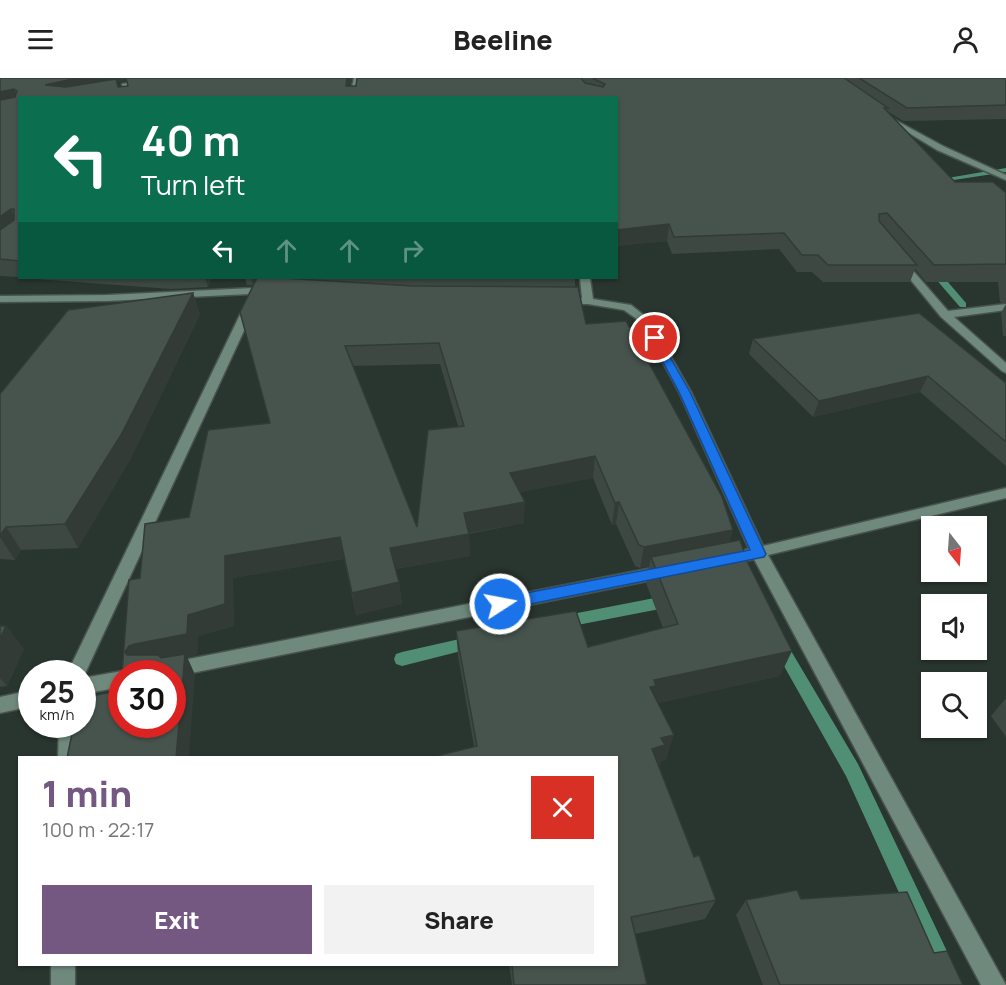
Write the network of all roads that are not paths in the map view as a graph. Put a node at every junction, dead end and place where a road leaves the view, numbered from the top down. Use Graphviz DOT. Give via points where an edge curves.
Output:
graph roads {
  1 [pos="357,78"];
  2 [pos="150,82"];
  3 [pos="122,87"];
  4 [pos="111,88"];
  5 [pos="126,96"];
  6 [pos="352,96"];
  7 [pos="879,112"];
  8 [pos="1006,178"];
  9 [pos="893,252"];
  10 [pos="585,279"];
  11 [pos="262,284"];
  12 [pos="284,291"];
  13 [pos="0,299"];
  14 [pos="553,301"];
  15 [pos="588,301"];
  16 [pos="1006,307"];
  17 [pos="945,315"];
  18 [pos="1006,369"];
  19 [pos="1006,493"];
  20 [pos="759,554"];
  21 [pos="712,563"];
  22 [pos="688,567"];
  23 [pos="83,660"];
  24 [pos="186,666"];
  25 [pos="18,701"];
  26 [pos="0,705"];
  27 [pos="68,738"];
  28 [pos="68,756"];
  29 [pos="63,966"];
  30 [pos="63,985"];
  31 [pos="994,985"];
  1 -- 6 [label="street"];
  2 -- 3 [label="street"];
  3 -- 4 [label="street"];
  3 -- 5 [label="street"];
  7 -- 8 [label="street" via="940,148"];
  9 -- 17 [label="street"];
  10 -- 15 [label="street"];
  11 -- 12 [label="street"];
  11 -- 13 [label="street" via="107,298"];
  11 -- 23 [label="street"];
  14 -- 15 [label="street"];
  15 -- 20 [label="street" via="627,307 645,320 684,392"];
  16 -- 17 [label="street"];
  17 -- 18 [label="street"];
  19 -- 20 [label="street"];
  20 -- 21 [label="street"];
  20 -- 31 [label="street"];
  22 -- 24 [label="street"];
  25 -- 26 [label="street"];
  27 -- 28 [label="street"];
  29 -- 30 [label="street"];
}
